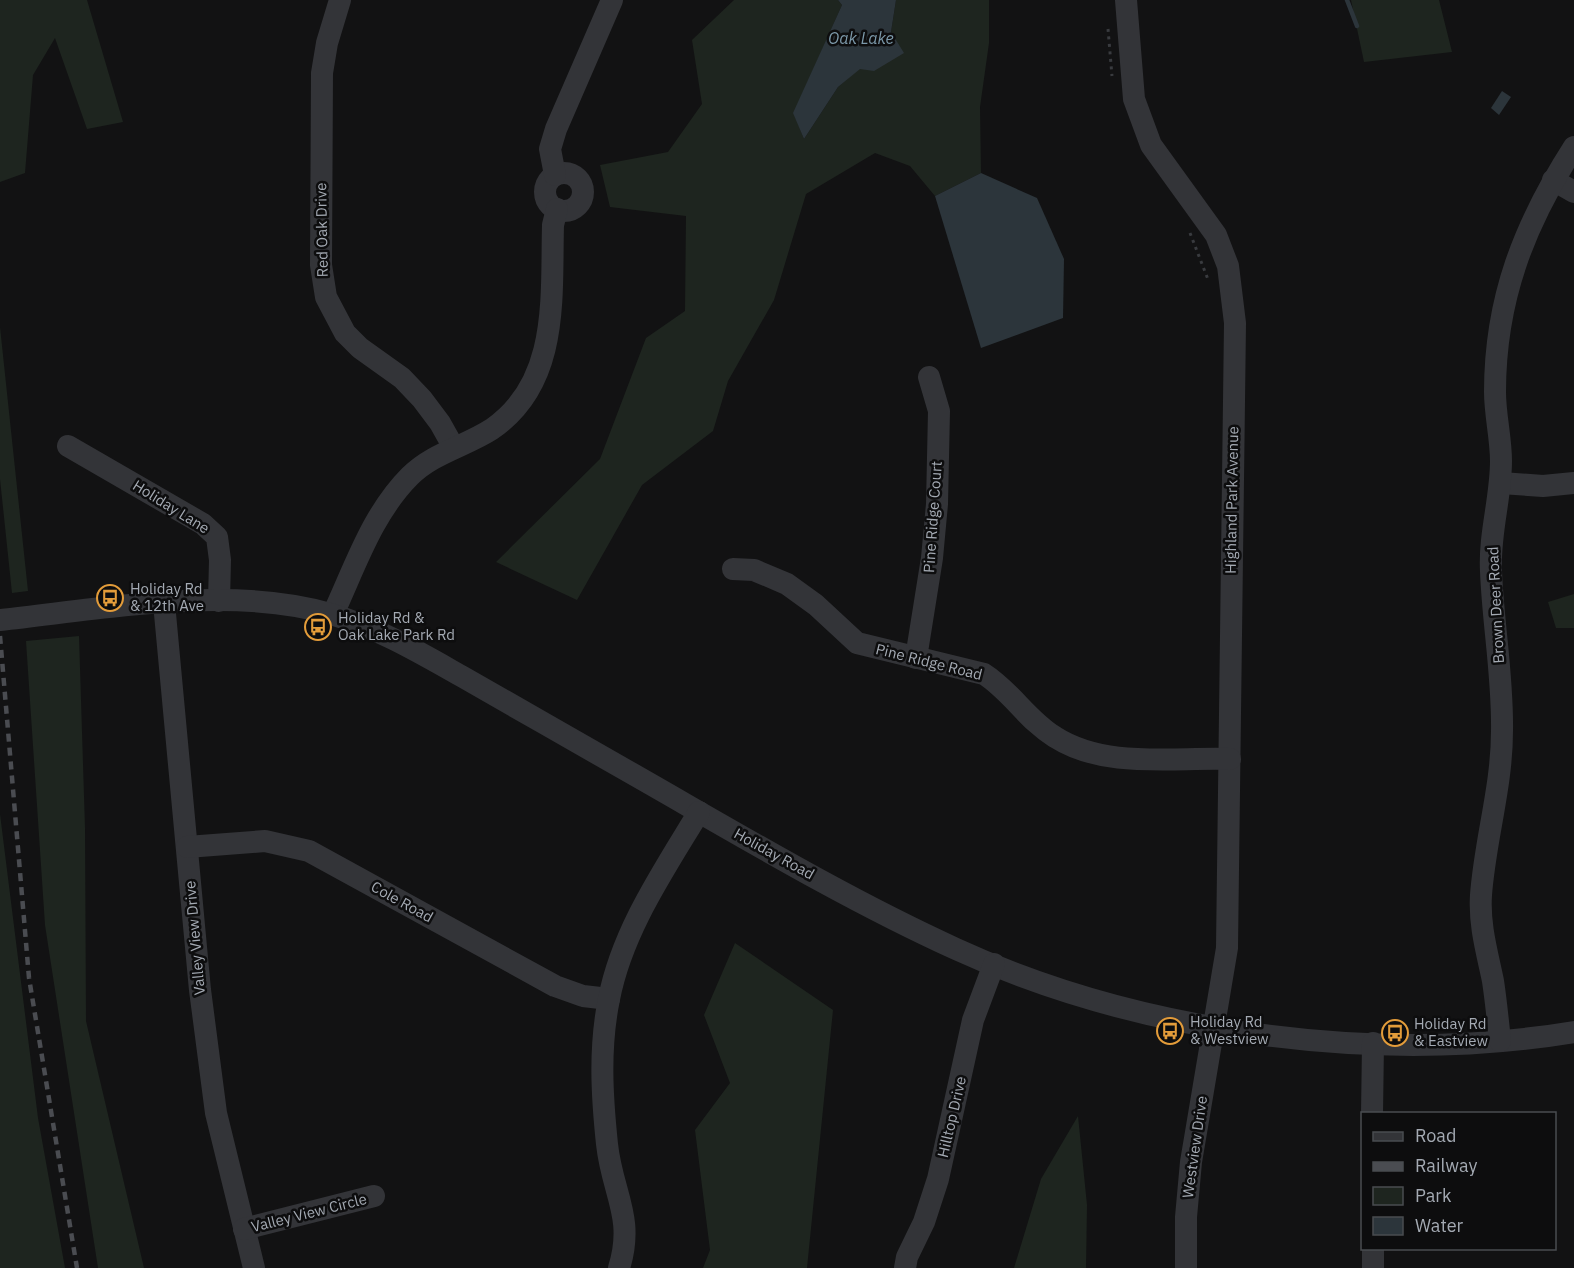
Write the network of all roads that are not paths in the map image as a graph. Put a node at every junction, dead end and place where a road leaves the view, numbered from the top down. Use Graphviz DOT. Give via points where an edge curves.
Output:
graph roads {
  1 [pos="340,0"];
  2 [pos="612,0"];
  3 [pos="1126,0"];
  4 [pos="1574,147"];
  5 [pos="555,175"];
  6 [pos="1553,180"];
  7 [pos="1574,192"];
  8 [pos="557,209"];
  9 [pos="929,377"];
  10 [pos="68,446"];
  11 [pos="454,448"];
  12 [pos="1501,483"];
  13 [pos="1574,483"];
  14 [pos="734,569"];
  15 [pos="219,600"];
  16 [pos="164,603"];
  17 [pos="333,614"];
  18 [pos="0,620"];
  19 [pos="916,658"];
  20 [pos="1230,759"];
  21 [pos="699,812"];
  22 [pos="187,847"];
  23 [pos="994,964"];
  24 [pos="609,999"];
  25 [pos="1214,1026"];
  26 [pos="1574,1032"];
  27 [pos="1500,1041"];
  28 [pos="1373,1043"];
  29 [pos="1372,1112"];
  30 [pos="374,1196"];
  31 [pos="243,1229"];
  32 [pos="1372,1250"];
  33 [pos="254,1268"];
  34 [pos="619,1268"];
  35 [pos="905,1268"];
  36 [pos="1186,1268"];
  37 [pos="1372,1268"];
  1 -- 11 [label="street, Red Oak Drive" via="322,73 321,265 326,297 345,333 422,399"];
  2 -- 5 [label="street" via="556,129 550,149"];
  3 -- 20 [label="street, Highland Park Avenue" via="1134,99 1150,145 1216,235 1228,266 1235,323"];
  4 -- 6 [label="street, Brown Deer Road"];
  5 -- 8 [label="street" via="545,192"];
  5 -- 8 [label="street" via="576,177 583,193 573,208"];
  6 -- 7 [label="street"];
  6 -- 12 [label="street, Brown Deer Road" via="1521,246 1500,319 1495,395"];
  8 -- 11 [label="street" via="550,326 540,369 507,416 473,441"];
  9 -- 19 [label="street, Pine Ridge Court" via="939,411 937,504 933,558"];
  10 -- 15 [label="street, Holiday Lane" via="213,533 220,560"];
  11 -- 17 [label="street" via="428,462 395,491 381,511"];
  12 -- 13 [label="street"];
  12 -- 27 [label="street, Brown Deer Road" via="1491,540 1502,692 1501,772 1481,895 1481,922"];
  14 -- 19 [label="street, Pine Ridge Road" via="754,570 787,584 857,643"];
  15 -- 16 [label="street, Holiday Road"];
  15 -- 17 [label="street, Holiday Road" via="278,604"];
  16 -- 18 [label="street, Holiday Road"];
  16 -- 22 [label="street, Valley View Drive"];
  17 -- 21 [label="street, Holiday Road" via="427,657"];
  19 -- 20 [label="street, Pine Ridge Road" via="984,674 1002,685 1055,738 1095,755"];
  20 -- 25 [label="street, Highland Park Avenue" via="1227,948"];
  21 -- 23 [label="street, Holiday Road" via="861,902 959,951"];
  21 -- 24 [label="street" via="638,919"];
  22 -- 24 [label="street, Cole Road" via="265,841 309,851 555,986 583,996"];
  22 -- 31 [label="street, Valley View Drive" via="216,1113"];
  23 -- 25 [label="street, Holiday Road" via="1100,1001"];
  23 -- 35 [label="street, Hilltop Drive" via="973,1020 938,1179"];
  24 -- 34 [label="street" via="601,1071 608,1154 627,1232"];
  25 -- 28 [label="street, Holiday Road"];
  25 -- 36 [label="street, Westview Drive" via="1191,1162"];
  26 -- 27 [label="street, Holiday Road"];
  27 -- 28 [label="street, Holiday Road"];
  28 -- 29 [label="street"];
  30 -- 31 [label="street, Valley View Circle"];
  31 -- 33 [label="street, Valley View Drive"];
  32 -- 37 [label="street"];
}
